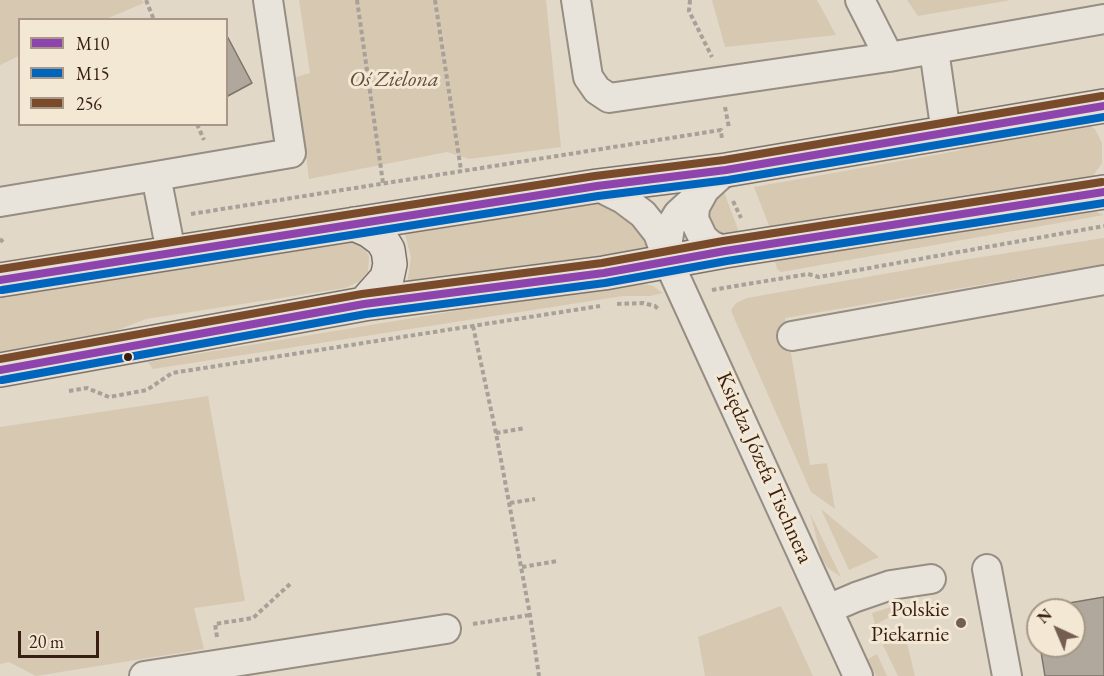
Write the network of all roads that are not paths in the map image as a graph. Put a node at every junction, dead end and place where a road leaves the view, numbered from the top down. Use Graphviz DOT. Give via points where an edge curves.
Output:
graph roads {
  1 [pos="268,0"];
  2 [pos="576,0"];
  3 [pos="860,0"];
  4 [pos="1104,19"];
  5 [pos="934,50"];
  6 [pos="889,57"];
  7 [pos="1104,106"];
  8 [pos="946,133"];
  9 [pos="156,176"];
  10 [pos="716,179"];
  11 [pos="597,186"];
  12 [pos="1104,192"];
  13 [pos="0,202"];
  14 [pos="354,224"];
  15 [pos="736,250"];
  16 [pos="171,252"];
  17 [pos="668,261"];
  18 [pos="0,280"];
  19 [pos="1104,280"];
  20 [pos="364,304"];
  21 [pos="792,336"];
  22 [pos="0,370"];
  23 [pos="987,569"];
  24 [pos="931,579"];
  25 [pos="828,609"];
  26 [pos="446,629"];
  27 [pos="144,676"];
  28 [pos="858,676"];
  29 [pos="1007,676"];
  1 -- 9 [label="street" via="291,153"];
  2 -- 6 [label="street" via="588,77 609,98"];
  3 -- 6 [label="street"];
  4 -- 5 [label="street"];
  5 -- 6 [label="street"];
  5 -- 8 [label="street"];
  7 -- 8 [label="main road"];
  8 -- 10 [label="main road"];
  9 -- 13 [label="street"];
  9 -- 16 [label="street"];
  10 -- 11 [label="main road"];
  10 -- 15 [label="street" via="695,207 694,219 703,238"];
  10 -- 17 [label="street" via="678,214 670,227"];
  11 -- 14 [label="main road"];
  11 -- 17 [label="street, Księdza Józefa Tischnera" via="643,214 658,233"];
  12 -- 15 [label="main road"];
  14 -- 16 [label="main road"];
  14 -- 20 [label="main road" via="382,240 390,264 387,278"];
  15 -- 17 [label="main road"];
  16 -- 18 [label="main road"];
  17 -- 20 [label="main road"];
  17 -- 25 [label="street, Księdza Józefa Tischnera"];
  19 -- 21 [label="street"];
  20 -- 22 [label="main road"];
  23 -- 29 [label="street"];
  24 -- 25 [label="street" via="891,585"];
  25 -- 28 [label="street, Księdza Józefa Tischnera"];
  26 -- 27 [label="street"];
}
